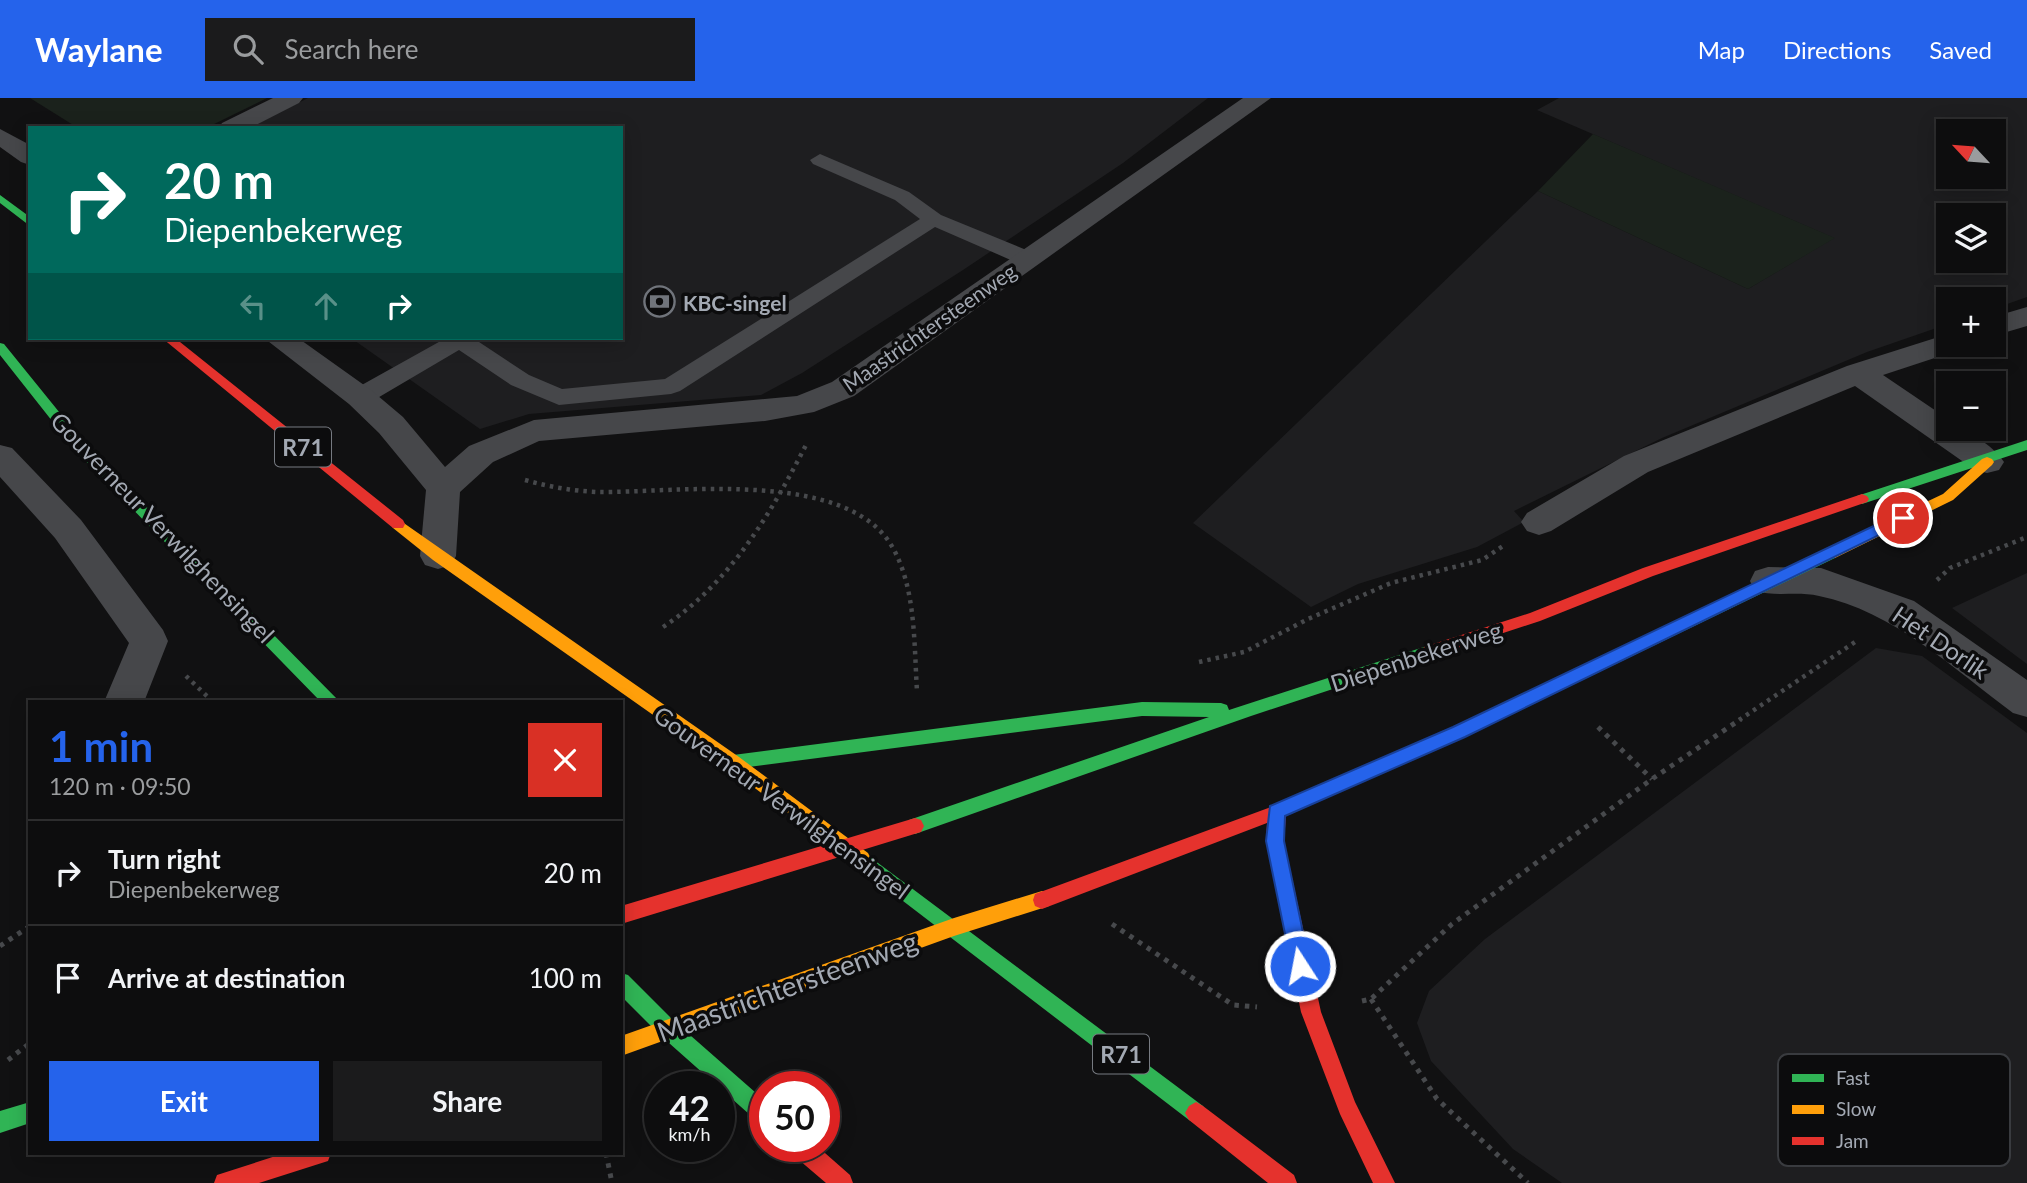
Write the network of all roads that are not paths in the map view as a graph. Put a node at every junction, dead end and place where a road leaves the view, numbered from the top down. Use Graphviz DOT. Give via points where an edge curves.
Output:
graph roads {
  1 [pos="291,98"];
  2 [pos="1259,98"];
  3 [pos="235,126"];
  4 [pos="0,136"];
  5 [pos="28,157"];
  6 [pos="812,164"];
  7 [pos="0,198"];
  8 [pos="930,217"];
  9 [pos="28,221"];
  10 [pos="1028,259"];
  11 [pos="2027,316"];
  12 [pos="2006,323"];
  13 [pos="170,340"];
  14 [pos="282,340"];
  15 [pos="457,340"];
  16 [pos="463,340"];
  17 [pos="0,347"];
  18 [pos="1936,347"];
  19 [pos="1858,373"];
  20 [pos="360,397"];
  21 [pos="2027,444"];
  22 [pos="0,456"];
  23 [pos="1987,462"];
  24 [pos="443,488"];
  25 [pos="1539,522"];
  26 [pos="438,556"];
  27 [pos="1768,581"];
  28 [pos="125,700"];
  29 [pos="329,700"];
  30 [pos="2027,701"];
  31 [pos="1248,710"];
  32 [pos="733,762"];
  33 [pos="1277,812"];
  34 [pos="845,849"];
  35 [pos="623,914"];
  36 [pos="954,927"];
  37 [pos="623,984"];
  38 [pos="667,1028"];
  39 [pos="623,1045"];
  40 [pos="749,1101"];
  41 [pos="28,1113"];
  42 [pos="0,1122"];
  43 [pos="314,1155"];
  44 [pos="818,1162"];
  45 [pos="225,1183"];
  46 [pos="842,1183"];
  47 [pos="1286,1183"];
  48 [pos="1384,1183"];
  1 -- 3 [label="street"];
  2 -- 10 [label="street, Maastrichtersteenweg"];
  4 -- 5 [label="street"];
  6 -- 8 [label="lane" via="889,210"];
  7 -- 9 [label="main road"];
  8 -- 10 [label="lane"];
  8 -- 16 [label="lane" via="671,386 559,397 520,380"];
  10 -- 24 [label="street, Maastrichtersteenweg" via="843,389 803,405 534,431 481,454"];
  11 -- 12 [label="street"];
  13 -- 26 [label="main road, Gouverneur Verwilghensingel / R71"];
  14 -- 20 [label="street"];
  15 -- 20 [label="lane"];
  17 -- 29 [label="main road, Gouverneur Verwilghensingel" via="80,447"];
  18 -- 19 [label="street"];
  19 -- 23 [label="street"];
  19 -- 25 [label="street" via="1636,464"];
  20 -- 24 [label="street" via="391,425"];
  21 -- 23 [label="main road, Diepenbekerweg"];
  22 -- 28 [label="street" via="68,528 149,641"];
  23 -- 27 [label="main road, Diepenbekerweg" via="1948,496"];
  23 -- 31 [label="main road, Diepenbekerweg" via="1920,479 1648,572 1535,617"];
  24 -- 26 [label="street"];
  26 -- 32 [label="main road, Gouverneur Verwilghensingel / R71"];
  27 -- 30 [label="street, Het Dorlik" via="1821,582 1901,611"];
  27 -- 33 [label="main road, Diepenbekerweg" via="1471,727"];
  31 -- 32 [label="main road" via="1142,709"];
  31 -- 34 [label="main road, Diepenbekerweg"];
  32 -- 34 [label="main road, Gouverneur Verwilghensingel / R71"];
  33 -- 36 [label="main road, Diepenbekerweg" via="1064,892"];
  33 -- 48 [label="main road" via="1275,841 1311,1012 1347,1107"];
  34 -- 35 [label="main road"];
  34 -- 36 [label="main road, Gouverneur Verwilghensingel / R71"];
  36 -- 38 [label="main road, Maastrichtersteenweg"];
  36 -- 47 [label="main road, R71"];
  37 -- 38 [label="main road"];
  38 -- 39 [label="main road, Maastrichtersteenweg"];
  38 -- 40 [label="main road"];
  41 -- 42 [label="main road"];
  43 -- 45 [label="main road"];
  44 -- 46 [label="main road"];
}
